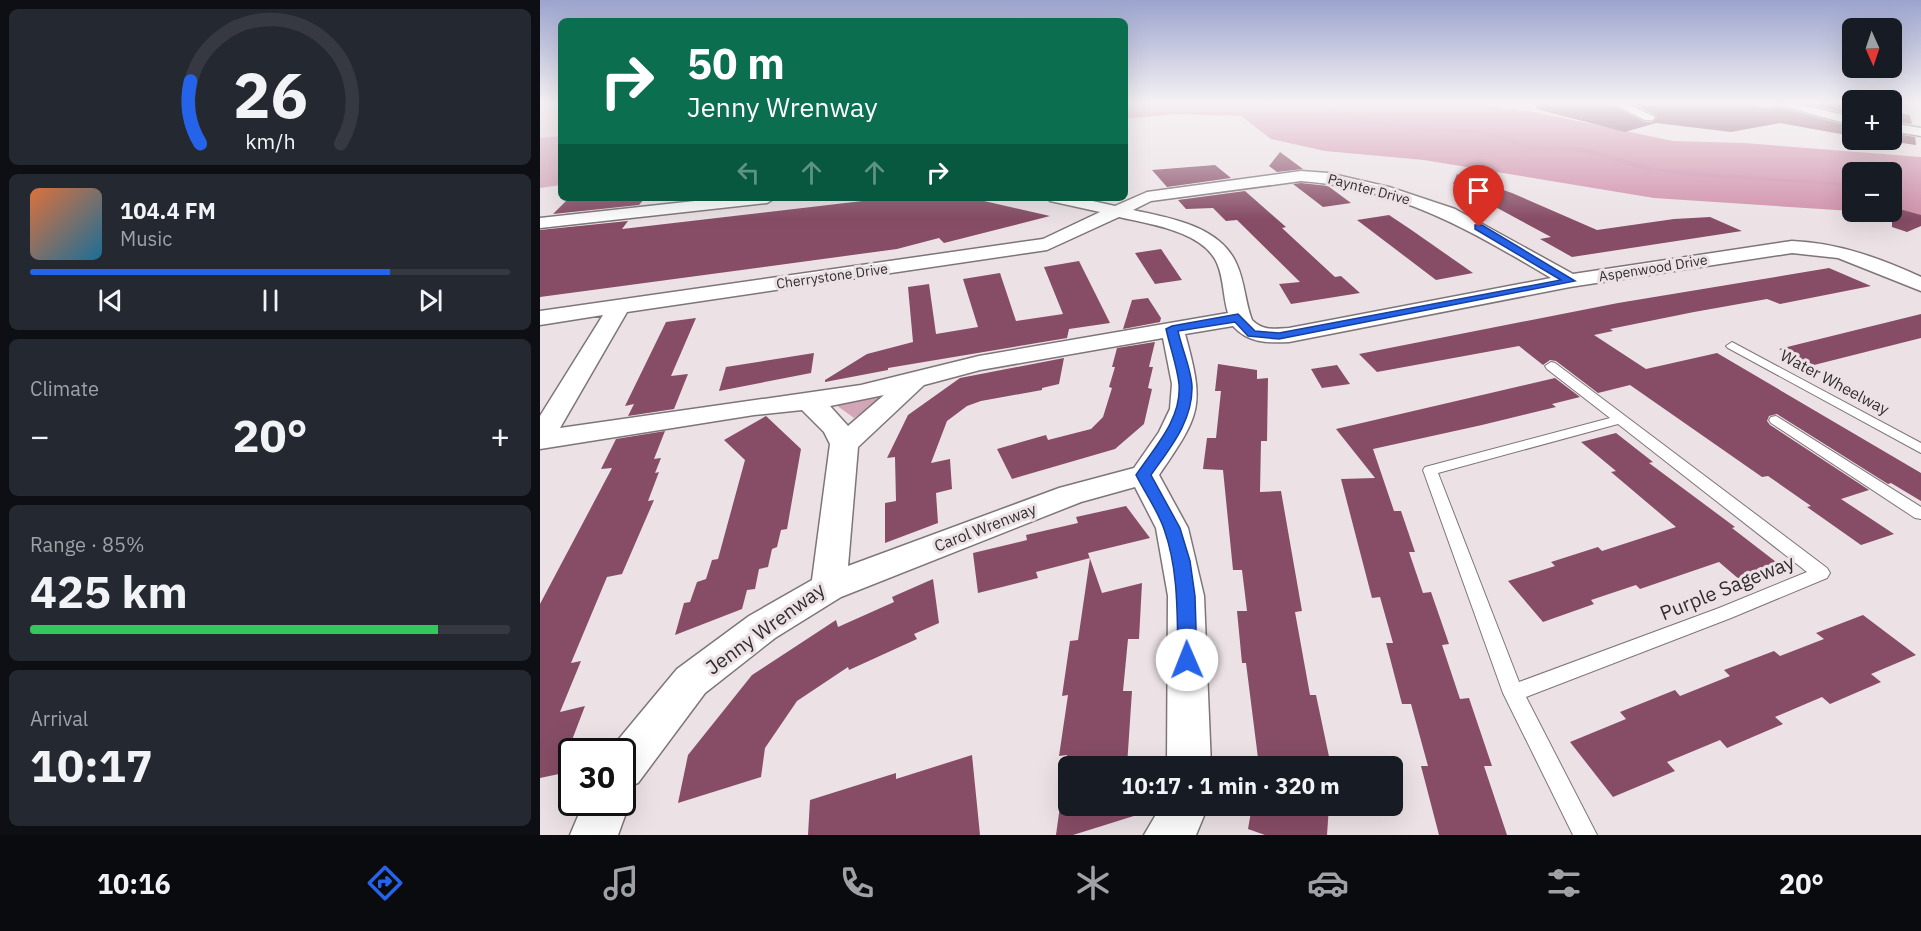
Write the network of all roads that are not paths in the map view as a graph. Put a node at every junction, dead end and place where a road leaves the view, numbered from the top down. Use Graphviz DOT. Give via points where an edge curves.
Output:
graph roads {
  1 [pos="740,201"];
  2 [pos="1069,201"];
  3 [pos="1118,212"];
  4 [pos="540,223"];
  5 [pos="1570,281"];
  6 [pos="1921,285"];
  7 [pos="620,306"];
  8 [pos="540,318"];
  9 [pos="1238,318"];
  10 [pos="1172,329"];
  11 [pos="1732,346"];
  12 [pos="1551,366"];
  13 [pos="914,382"];
  14 [pos="808,402"];
  15 [pos="1620,419"];
  16 [pos="1776,420"];
  17 [pos="540,439"];
  18 [pos="844,444"];
  19 [pos="1921,449"];
  20 [pos="1144,475"];
  21 [pos="1921,514"];
  22 [pos="830,587"];
  23 [pos="1513,693"];
  24 [pos="636,750"];
  25 [pos="1189,756"];
  26 [pos="601,816"];
  27 [pos="1181,816"];
  28 [pos="594,835"];
  29 [pos="1168,835"];
  30 [pos="1585,835"];
  1 -- 4 [label="street"];
  2 -- 3 [label="street"];
  3 -- 5 [label="street, Paynter Drive" via="1137,200 1161,193 1301,176 1328,178 1389,192 1449,213"];
  3 -- 7 [label="street, Cherrystone Drive" via="1047,244"];
  3 -- 9 [label="street" via="1187,232 1215,245 1231,269"];
  5 -- 6 [label="street, Aspenwood Drive" via="1806,247 1866,260"];
  5 -- 9 [label="street, Aspenwood Drive" via="1279,336 1252,334"];
  7 -- 8 [label="street, Cherrystone Drive"];
  7 -- 17 [label="street"];
  9 -- 10 [label="street"];
  10 -- 13 [label="street" via="980,363"];
  10 -- 20 [label="street" via="1185,385 1183,408 1174,432"];
  11 -- 19 [label="lane, Water Wheelway"];
  12 -- 15 [label="lane, Purple Sageway"];
  13 -- 14 [label="street"];
  13 -- 18 [label="street"];
  14 -- 17 [label="street"];
  14 -- 18 [label="street" via="821,412"];
  15 -- 23 [label="lane" via="1430,470"];
  15 -- 23 [label="lane, Purple Sageway" via="1821,573"];
  16 -- 21 [label="lane"];
  18 -- 22 [label="street, Jenny Wrenway"];
  20 -- 22 [label="street, Carol Wrenway" via="1070,495"];
  20 -- 25 [label="street" via="1172,528 1184,579"];
  22 -- 24 [label="street, Jenny Wrenway" via="762,627 691,681"];
  23 -- 30 [label="lane"];
  26 -- 28 [label="street"];
  27 -- 29 [label="street"];
}
